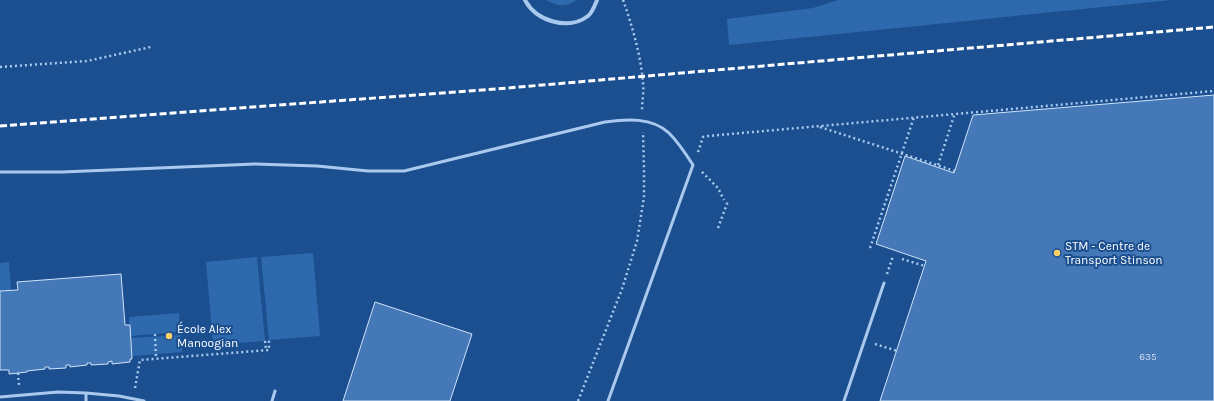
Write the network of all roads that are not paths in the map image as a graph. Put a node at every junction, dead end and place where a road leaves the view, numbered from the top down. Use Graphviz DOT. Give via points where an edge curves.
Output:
graph roads {
  1 [pos="526,0"];
  2 [pos="597,0"];
  3 [pos="0,172"];
  4 [pos="884,283"];
  5 [pos="275,391"];
  6 [pos="86,393"];
  7 [pos="0,396"];
  8 [pos="86,401"];
  9 [pos="144,401"];
  10 [pos="272,401"];
  11 [pos="608,401"];
  12 [pos="844,401"];
  1 -- 2 [label="street" via="537,14 550,21 563,23 577,22 589,16"];
  3 -- 11 [label="lane" via="255,164 404,171 606,122 628,119 659,126 668,132 693,165"];
  4 -- 12 [label="lane"];
  5 -- 10 [label="lane"];
  6 -- 7 [label="lane"];
  6 -- 8 [label="lane"];
  6 -- 9 [label="lane"];
}
